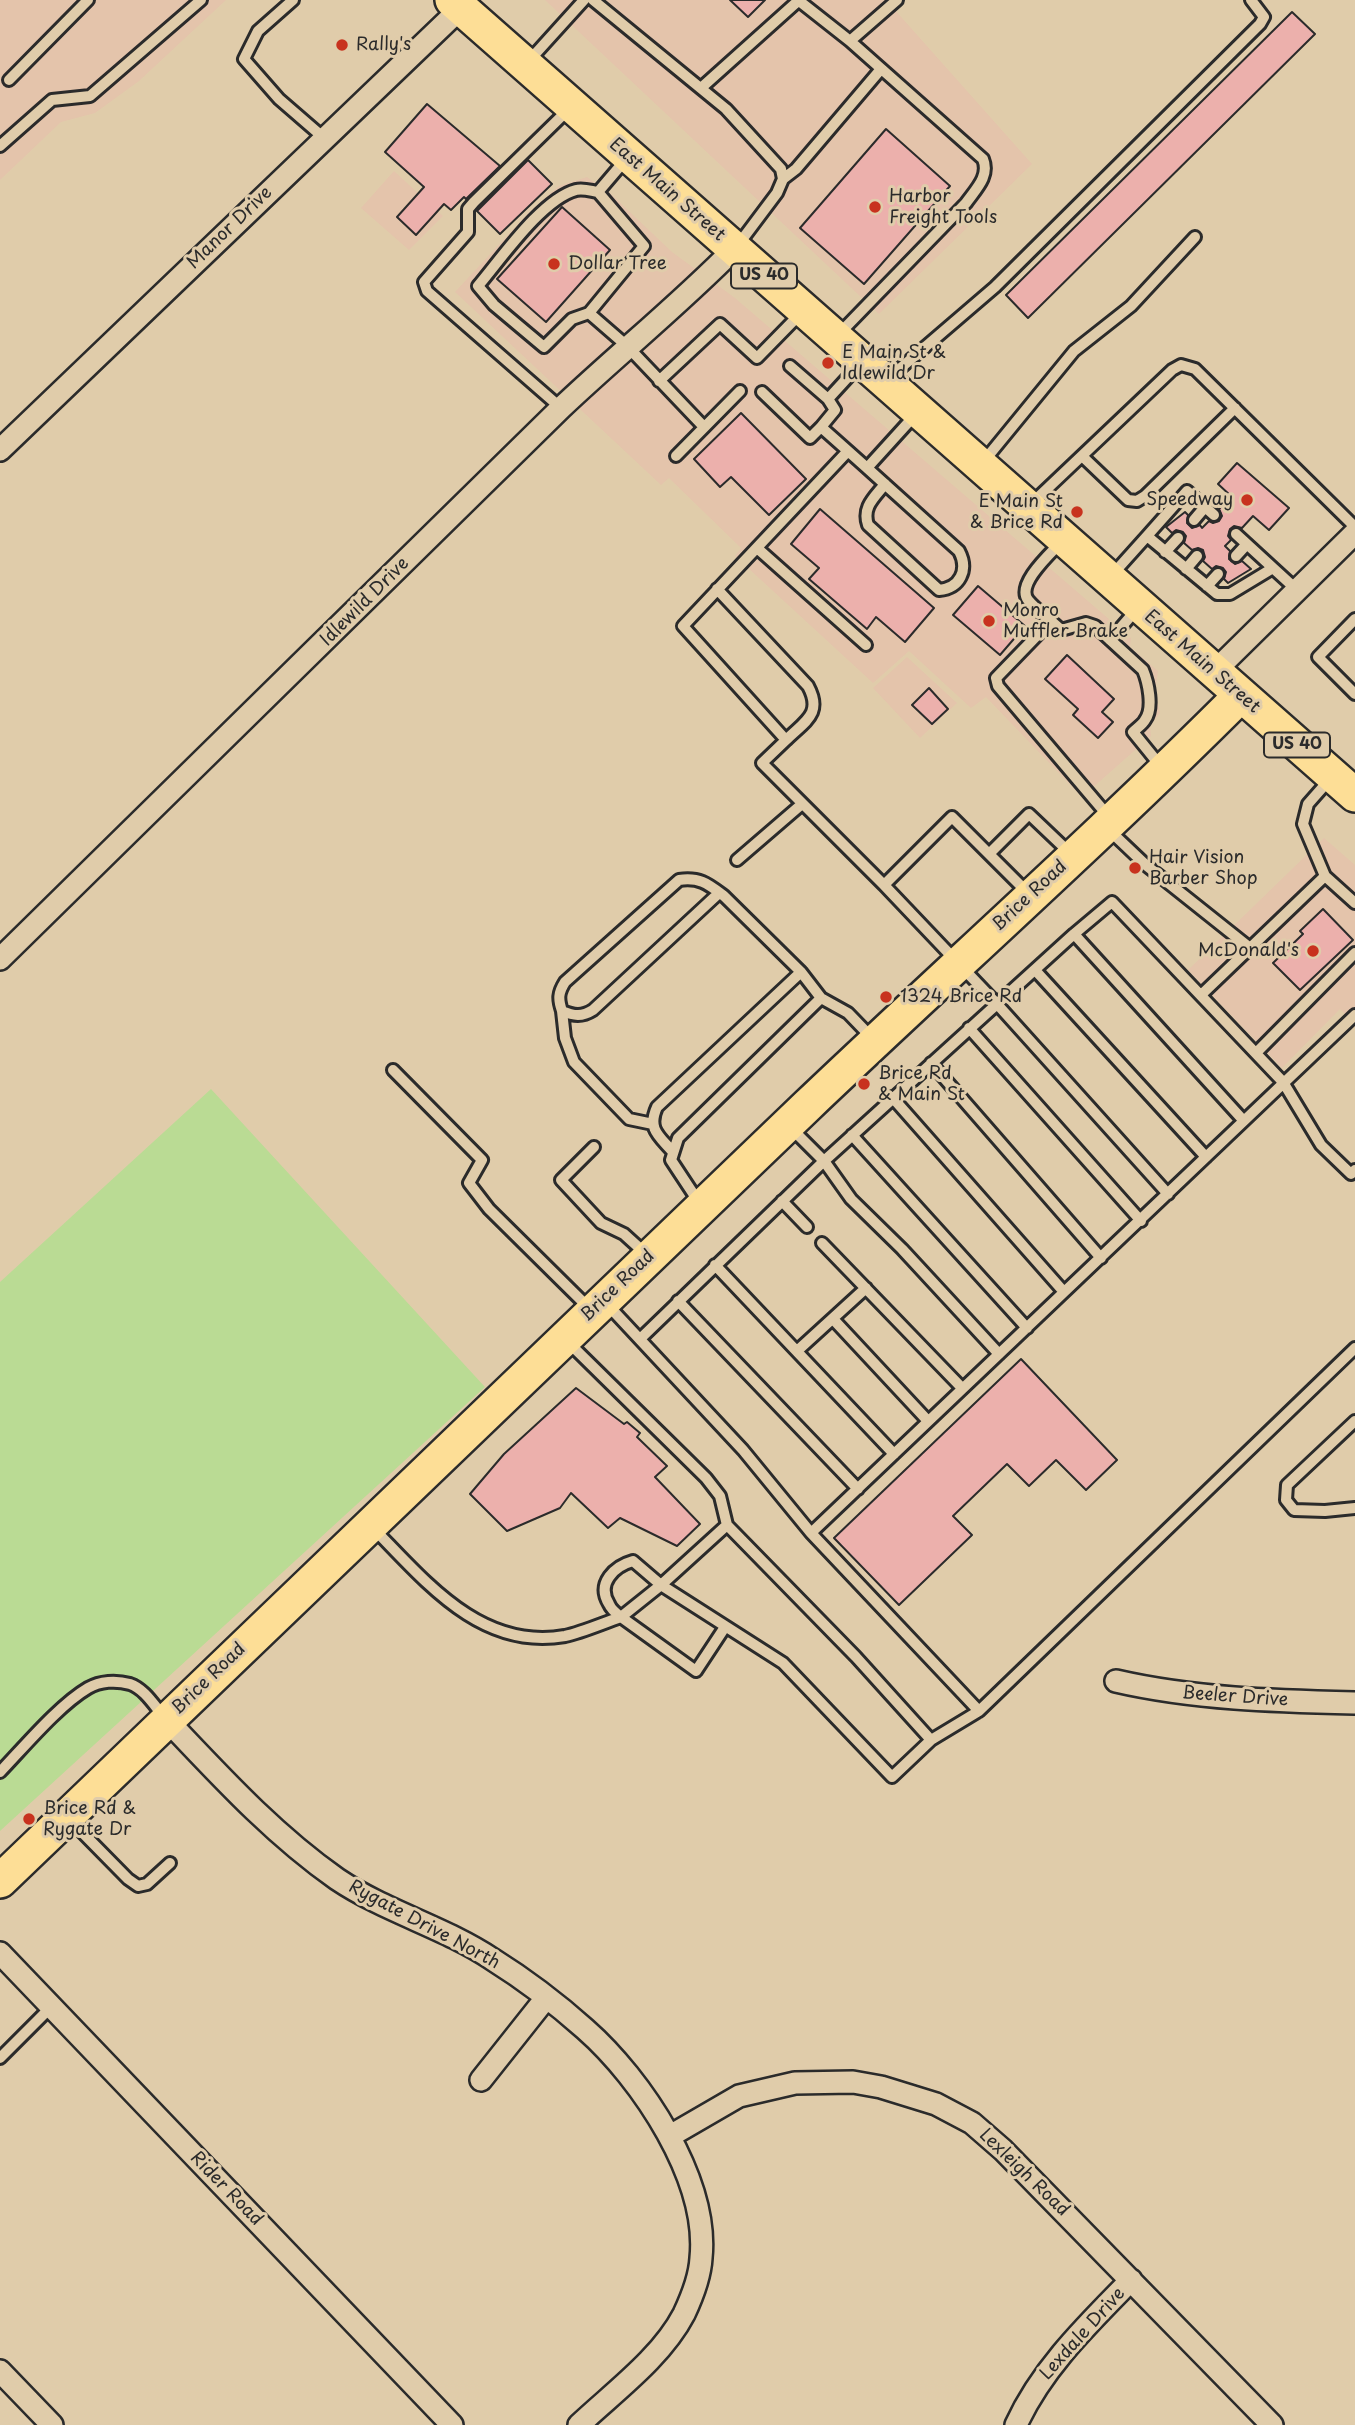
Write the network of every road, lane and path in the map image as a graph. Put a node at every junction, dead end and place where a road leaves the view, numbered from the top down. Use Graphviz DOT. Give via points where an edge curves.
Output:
graph roads {
  1 [pos="88,0"];
  2 [pos="201,0"];
  3 [pos="293,0"];
  4 [pos="584,0"];
  5 [pos="593,0"];
  6 [pos="798,0"];
  7 [pos="897,0"];
  8 [pos="1251,0"];
  9 [pos="456,4"];
  10 [pos="850,41"];
  11 [pos="525,65"];
  12 [pos="881,69"];
  13 [pos="9,80"];
  14 [pos="701,88"];
  15 [pos="572,106"];
  16 [pos="324,138"];
  17 [pos="0,146"];
  18 [pos="628,156"];
  19 [pos="783,179"];
  20 [pos="598,192"];
  21 [pos="1195,237"];
  22 [pos="734,249"];
  23 [pos="804,310"];
  24 [pos="589,313"];
  25 [pos="835,338"];
  26 [pos="627,346"];
  27 [pos="790,366"];
  28 [pos="873,372"];
  29 [pos="659,381"];
  30 [pos="740,391"];
  31 [pos="762,392"];
  32 [pos="828,399"];
  33 [pos="561,408"];
  34 [pos="1235,408"];
  35 [pos="918,412"];
  36 [pos="704,427"];
  37 [pos="821,427"];
  38 [pos="0,450"];
  39 [pos="848,451"];
  40 [pos="676,456"];
  41 [pos="1082,456"];
  42 [pos="980,466"];
  43 [pos="867,468"];
  44 [pos="885,484"];
  45 [pos="1027,508"];
  46 [pos="1194,520"];
  47 [pos="1355,527"];
  48 [pos="1355,533"];
  49 [pos="1236,534"];
  50 [pos="1147,536"];
  51 [pos="1178,538"];
  52 [pos="1063,540"];
  53 [pos="1247,544"];
  54 [pos="757,548"];
  55 [pos="1166,552"];
  56 [pos="1197,555"];
  57 [pos="1236,556"];
  58 [pos="1273,568"];
  59 [pos="1186,569"];
  60 [pos="1218,574"];
  61 [pos="1108,579"];
  62 [pos="1207,586"];
  63 [pos="718,589"];
  64 [pos="1297,590"];
  65 [pos="1139,607"];
  66 [pos="1355,619"];
  67 [pos="1051,621"];
  68 [pos="1110,640"];
  69 [pos="866,645"];
  70 [pos="1214,672"];
  71 [pos="1355,694"];
  72 [pos="1240,696"];
  73 [pos="786,740"];
  74 [pos="1165,771"];
  75 [pos="1344,785"];
  76 [pos="802,804"];
  77 [pos="1109,823"];
  78 [pos="989,853"];
  79 [pos="1073,856"];
  80 [pos="737,860"];
  81 [pos="1325,876"];
  82 [pos="884,885"];
  83 [pos="719,893"];
  84 [pos="1031,895"];
  85 [pos="1355,903"];
  86 [pos="1074,934"];
  87 [pos="1250,948"];
  88 [pos="1355,953"];
  89 [pos="0,959"];
  90 [pos="957,964"];
  91 [pos="1035,970"];
  92 [pos="801,972"];
  93 [pos="1201,995"];
  94 [pos="821,998"];
  95 [pos="997,1004"];
  96 [pos="562,1011"];
  97 [pos="1355,1015"];
  98 [pos="969,1028"];
  99 [pos="875,1042"];
  100 [pos="1256,1053"];
  101 [pos="931,1063"];
  102 [pos="393,1070"];
  103 [pos="1283,1082"];
  104 [pos="892,1097"];
  105 [pos="1243,1119"];
  106 [pos="653,1124"];
  107 [pos="788,1125"];
  108 [pos="852,1135"];
  109 [pos="594,1147"];
  110 [pos="673,1152"];
  111 [pos="1206,1157"];
  112 [pos="824,1161"];
  113 [pos="1355,1170"];
  114 [pos="1168,1194"];
  115 [pos="782,1200"];
  116 [pos="702,1207"];
  117 [pos="1141,1221"];
  118 [pos="807,1227"];
  119 [pos="822,1243"];
  120 [pos="649,1257"];
  121 [pos="1101,1258"];
  122 [pos="715,1265"];
  123 [pos="866,1288"];
  124 [pos="1064,1292"];
  125 [pos="678,1301"];
  126 [pos="598,1306"];
  127 [pos="833,1319"];
  128 [pos="1027,1328"];
  129 [pos="564,1338"];
  130 [pos="640,1339"];
  131 [pos="1355,1348"];
  132 [pos="797,1352"];
  133 [pos="999,1354"];
  134 [pos="962,1388"];
  135 [pos="1355,1421"];
  136 [pos="928,1422"];
  137 [pos="894,1454"];
  138 [pos="858,1489"];
  139 [pos="1355,1508"];
  140 [pos="369,1524"];
  141 [pos="727,1525"];
  142 [pos="811,1533"];
  143 [pos="661,1586"];
  144 [pos="621,1618"];
  145 [pos="725,1627"];
  146 [pos="1116,1681"];
  147 [pos="1355,1703"];
  148 [pos="979,1711"];
  149 [pos="167,1720"];
  150 [pos="932,1740"];
  151 [pos="0,1772"];
  152 [pos="67,1817"];
  153 [pos="170,1863"];
  154 [pos="0,1881"];
  155 [pos="0,1953"];
  156 [pos="546,1998"];
  157 [pos="51,2007"];
  158 [pos="0,2058"];
  159 [pos="481,2080"];
  160 [pos="670,2136"];
  161 [pos="1132,2280"];
  162 [pos="0,2371"];
  163 [pos="52,2425"];
  164 [pos="452,2425"];
  165 [pos="579,2425"];
  166 [pos="1016,2425"];
  167 [pos="1272,2425"];
  1 -- 13 [label="lane"];
  2 -- 17 [label="lane" via="90,96 52,100"];
  3 -- 16 [label="lane" via="258,31 244,59 279,99"];
  4 -- 11 [label="lane"];
  5 -- 14 [label="lane"];
  6 -- 10 [label="lane"];
  6 -- 14 [label="lane"];
  7 -- 10 [label="lane"];
  8 -- 28 [label="lane" via="1264,16 1260,24 995,287"];
  9 -- 11 [label="main road, East Main Street / US 40"];
  9 -- 16 [label="street, Manor Drive"];
  10 -- 12 [label="lane"];
  11 -- 15 [label="main road, East Main Street / US 40"];
  12 -- 19 [label="lane"];
  12 -- 25 [label="lane" via="984,159 986,167 983,180 966,203"];
  14 -- 19 [label="lane" via="781,169"];
  15 -- 18 [label="main road, East Main Street / US 40"];
  15 -- 33 [label="lane" via="468,209 468,232 424,282 441,303"];
  16 -- 38 [label="street, Manor Drive"];
  18 -- 20 [label="lane"];
  18 -- 22 [label="main road, East Main Street / US 40"];
  19 -- 22 [label="lane"];
  20 -- 24 [label="lane" via="644,246"];
  20 -- 24 [label="lane" via="578,189 561,197 537,216 478,286 544,347 572,319"];
  21 -- 42 [label="lane" via="1131,306 1074,351"];
  22 -- 23 [label="main road, East Main Street / US 40"];
  22 -- 26 [label="street, Idlewild Drive"];
  23 -- 25 [label="main road, East Main Street / US 40"];
  23 -- 29 [label="lane" via="757,358 720,324"];
  24 -- 26 [label="lane"];
  25 -- 28 [label="main road, East Main Street / US 40"];
  26 -- 29 [label="lane"];
  26 -- 33 [label="street, Idlewild Drive"];
  27 -- 32 [label="lane"];
  28 -- 32 [label="lane"];
  28 -- 35 [label="main road, East Main Street / US 40"];
  29 -- 36 [label="lane"];
  30 -- 36 [label="lane"];
  31 -- 37 [label="lane" via="810,438"];
  32 -- 37 [label="lane" via="835,410"];
  33 -- 89 [label="street, Idlewild Drive"];
  34 -- 41 [label="lane" via="1195,369 1181,365"];
  34 -- 41 [label="lane" via="1137,501 1129,500"];
  34 -- 47 [label="lane"];
  35 -- 42 [label="main road, East Main Street / US 40"];
  35 -- 43 [label="lane"];
  36 -- 40 [label="lane"];
  37 -- 39 [label="lane"];
  39 -- 43 [label="lane"];
  39 -- 54 [label="lane"];
  41 -- 45 [label="lane"];
  42 -- 45 [label="main road, East Main Street / US 40"];
  43 -- 44 [label="lane"];
  44 -- 44 [label="lane" via="959,551 964,571 948,589 939,590 868,526 867,505"];
  45 -- 52 [label="main road, East Main Street / US 40"];
  46 -- 50 [label="lane" via="1210,511 1187,491"];
  48 -- 64 [label="street"];
  49 -- 53 [label="lane"];
  50 -- 55 [label="lane"];
  50 -- 61 [label="lane"];
  51 -- 55 [label="lane"];
  52 -- 61 [label="main road, East Main Street / US 40"];
  52 -- 67 [label="lane" via="1026,583 1024,592"];
  53 -- 57 [label="lane"];
  53 -- 58 [label="lane"];
  54 -- 63 [label="lane"];
  54 -- 69 [label="lane"];
  55 -- 59 [label="lane"];
  56 -- 59 [label="lane"];
  58 -- 62 [label="lane" via="1230,594 1217,594"];
  58 -- 64 [label="lane"];
  59 -- 62 [label="lane"];
  60 -- 62 [label="lane"];
  61 -- 65 [label="main road, East Main Street / US 40"];
  63 -- 73 [label="lane" via="814,698 811,715"];
  63 -- 73 [label="lane" via="683,626"];
  64 -- 70 [label="street"];
  65 -- 68 [label="lane"];
  65 -- 70 [label="main road, East Main Street / US 40"];
  66 -- 71 [label="lane" via="1318,657"];
  67 -- 68 [label="lane" via="1061,630 1086,623"];
  67 -- 77 [label="lane" via="996,678 998,686"];
  68 -- 74 [label="lane" via="1143,670 1149,710 1133,732"];
  70 -- 72 [label="main road, East Main Street / US 40"];
  72 -- 74 [label="main road, Brice Road"];
  72 -- 75 [label="main road, East Main Street / US 40"];
  73 -- 76 [label="lane" via="762,763"];
  74 -- 77 [label="main road, Brice Road"];
  75 -- 81 [label="lane" via="1308,804 1303,824"];
  76 -- 80 [label="lane"];
  76 -- 82 [label="lane"];
  77 -- 79 [label="main road, Brice Road"];
  77 -- 87 [label="lane" via="1147,866"];
  78 -- 79 [label="lane" via="1030,814"];
  78 -- 82 [label="lane" via="952,817"];
  78 -- 84 [label="lane"];
  79 -- 84 [label="main road, Brice Road"];
  81 -- 85 [label="lane"];
  81 -- 87 [label="lane"];
  82 -- 90 [label="lane"];
  83 -- 92 [label="lane"];
  83 -- 96 [label="lane" via="593,1010 573,1016"];
  83 -- 96 [label="lane" via="694,878 679,880 565,982 559,990"];
  84 -- 90 [label="main road, Brice Road"];
  86 -- 91 [label="lane"];
  86 -- 93 [label="lane" via="1112,902"];
  86 -- 105 [label="lane"];
  87 -- 93 [label="lane"];
  88 -- 100 [label="lane"];
  90 -- 95 [label="lane"];
  90 -- 99 [label="main road, Brice Road"];
  91 -- 95 [label="lane"];
  91 -- 111 [label="lane"];
  92 -- 94 [label="lane"];
  92 -- 106 [label="lane" via="657,1107"];
  93 -- 100 [label="lane"];
  94 -- 99 [label="lane" via="848,1013"];
  94 -- 110 [label="lane" via="678,1138"];
  95 -- 98 [label="lane"];
  95 -- 114 [label="lane"];
  96 -- 106 [label="lane" via="565,1038 575,1062 629,1119"];
  97 -- 103 [label="lane"];
  98 -- 101 [label="lane"];
  98 -- 117 [label="lane"];
  99 -- 107 [label="main road, Brice Road"];
  100 -- 103 [label="lane"];
  101 -- 104 [label="lane"];
  101 -- 121 [label="lane"];
  102 -- 126 [label="lane" via="482,1160 469,1183 489,1209"];
  103 -- 105 [label="lane"];
  103 -- 113 [label="lane" via="1321,1145 1351,1174"];
  104 -- 108 [label="lane"];
  104 -- 124 [label="lane"];
  105 -- 111 [label="lane"];
  106 -- 110 [label="lane"];
  107 -- 112 [label="lane"];
  107 -- 116 [label="main road, Brice Road"];
  108 -- 112 [label="lane"];
  108 -- 128 [label="lane"];
  109 -- 120 [label="lane" via="561,1180 601,1223 624,1234"];
  110 -- 116 [label="lane" via="671,1160"];
  111 -- 114 [label="lane"];
  112 -- 115 [label="lane"];
  112 -- 133 [label="lane" via="851,1199"];
  114 -- 117 [label="lane"];
  115 -- 118 [label="lane"];
  115 -- 122 [label="lane"];
  116 -- 120 [label="main road, Brice Road"];
  117 -- 121 [label="lane"];
  119 -- 123 [label="lane"];
  120 -- 126 [label="main road, Brice Road"];
  121 -- 124 [label="lane"];
  122 -- 125 [label="lane"];
  122 -- 132 [label="lane"];
  123 -- 127 [label="lane"];
  123 -- 134 [label="lane"];
  124 -- 128 [label="lane"];
  125 -- 130 [label="lane"];
  125 -- 138 [label="lane"];
  126 -- 129 [label="main road, Brice Road"];
  126 -- 130 [label="lane"];
  127 -- 132 [label="lane"];
  127 -- 136 [label="lane"];
  128 -- 133 [label="lane"];
  129 -- 140 [label="main road, Brice Road"];
  129 -- 141 [label="lane" via="706,1478 720,1496"];
  130 -- 142 [label="lane" via="743,1450"];
  131 -- 148 [label="lane"];
  132 -- 137 [label="lane"];
  133 -- 134 [label="lane"];
  134 -- 136 [label="lane"];
  135 -- 139 [label="lane" via="1287,1485 1286,1500 1294,1510"];
  136 -- 137 [label="lane"];
  137 -- 138 [label="lane"];
  138 -- 142 [label="lane"];
  140 -- 144 [label="lane" via="454,1607 484,1626 519,1637 565,1636"];
  140 -- 149 [label="main road, Brice Road"];
  141 -- 143 [label="lane"];
  141 -- 150 [label="lane"];
  142 -- 148 [label="lane"];
  143 -- 144 [label="lane"];
  143 -- 144 [label="lane" via="633,1561 620,1564 608,1576 605,1589 608,1604"];
  143 -- 145 [label="lane"];
  144 -- 145 [label="lane" via="696,1671"];
  145 -- 150 [label="lane" via="783,1663 892,1777"];
  146 -- 147 [label="street, Beeler Drive" via="1171,1692 1257,1700"];
  148 -- 150 [label="lane"];
  149 -- 151 [label="lane" via="131,1684 109,1681 89,1687"];
  149 -- 152 [label="main road, Brice Road"];
  149 -- 156 [label="street, Rygate Drive North" via="289,1843 377,1902 492,1958"];
  152 -- 153 [label="lane" via="138,1886"];
  152 -- 154 [label="main road, Brice Road"];
  155 -- 157 [label="street, Rider Road"];
  156 -- 159 [label="street"];
  156 -- 160 [label="street, Rygate Drive North" via="622,2067"];
  157 -- 158 [label="lane"];
  157 -- 164 [label="street, Rider Road"];
  160 -- 161 [label="street, Lexleigh Road" via="738,2096 795,2082 853,2082 908,2094 972,2123"];
  160 -- 165 [label="street, Rygate Drive North" via="695,2195 701,2225 695,2287 668,2338"];
  161 -- 166 [label="street, Lexdale Drive" via="1083,2329 1048,2373"];
  161 -- 167 [label="street, Lexleigh Road"];
  162 -- 163 [label="street"];
}
